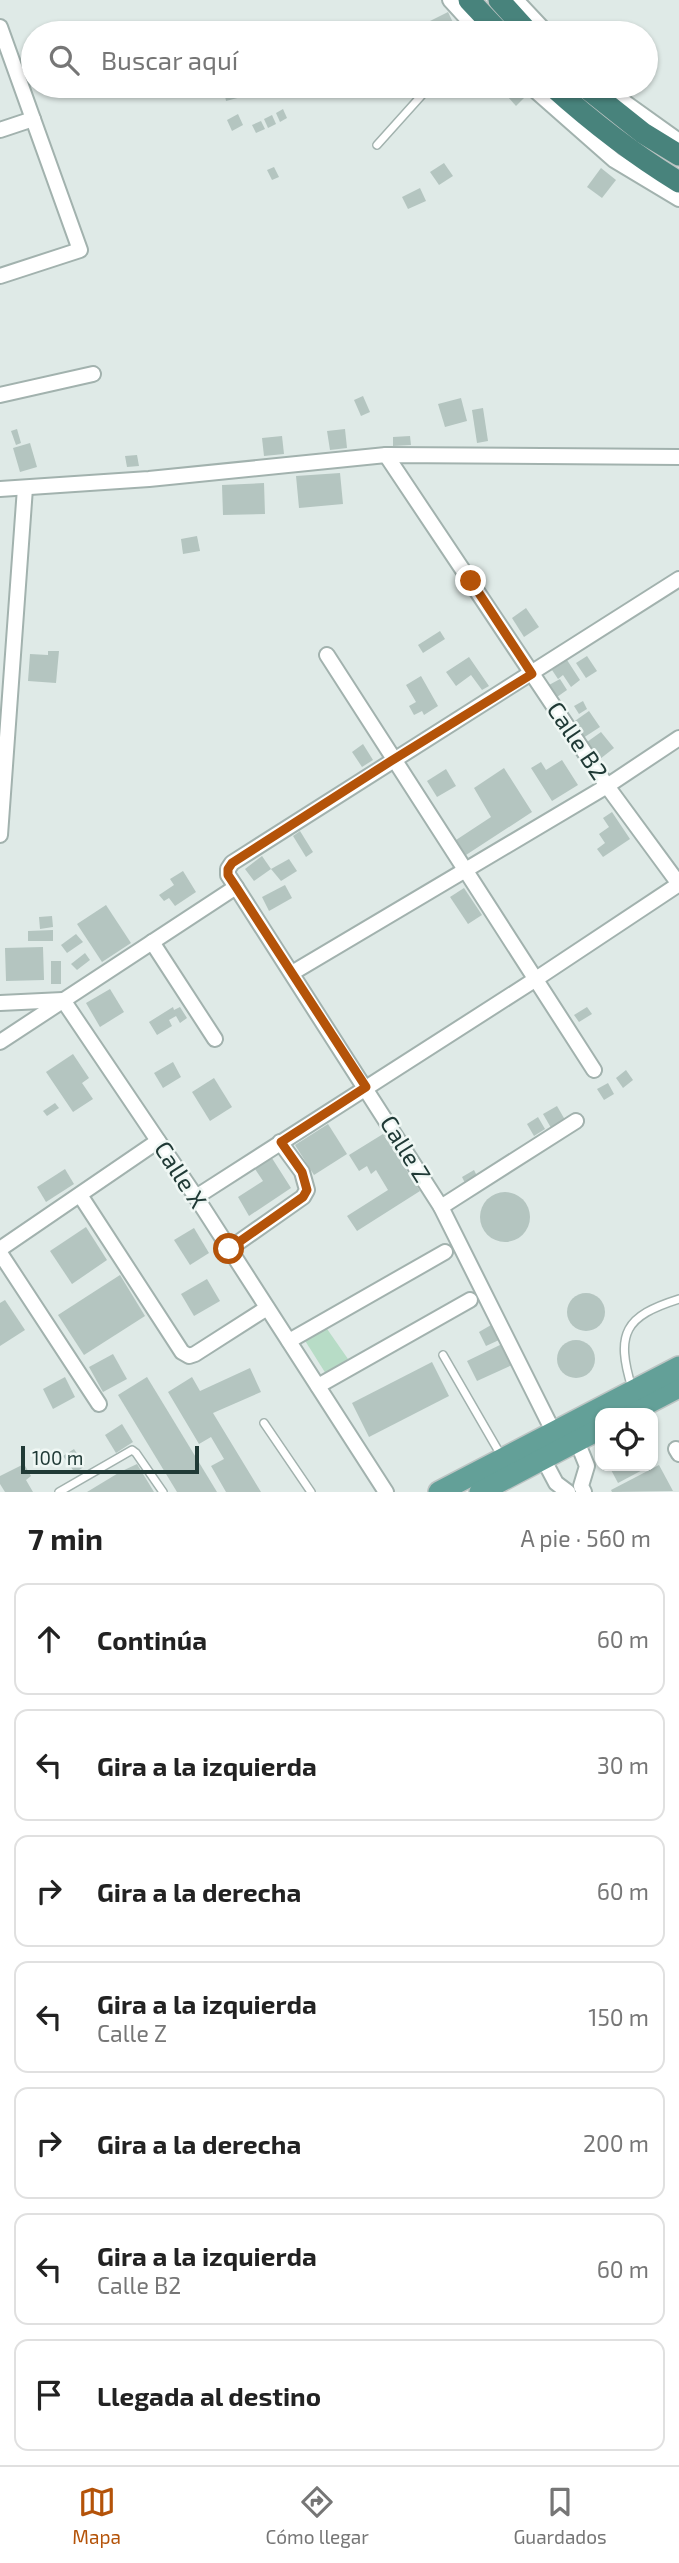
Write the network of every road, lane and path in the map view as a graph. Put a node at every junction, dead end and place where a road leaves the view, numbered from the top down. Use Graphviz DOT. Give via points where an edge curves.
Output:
graph roads {
  1 [pos="450,0"];
  2 [pos="469,0"];
  3 [pos="499,0"];
  4 [pos="516,0"];
  5 [pos="469,21"];
  6 [pos="489,21"];
  7 [pos="518,21"];
  8 [pos="536,21"];
  9 [pos="0,27"];
  10 [pos="21,86"];
  11 [pos="25,98"];
  12 [pos="418,98"];
  13 [pos="544,98"];
  14 [pos="565,98"];
  15 [pos="599,98"];
  16 [pos="619,98"];
  17 [pos="33,119"];
  18 [pos="0,130"];
  19 [pos="679,141"];
  20 [pos="377,145"];
  21 [pos="679,155"];
  22 [pos="679,182"];
  23 [pos="679,199"];
  24 [pos="0,276"];
  25 [pos="93,374"];
  26 [pos="0,395"];
  27 [pos="386,455"];
  28 [pos="679,457"];
  29 [pos="25,488"];
  30 [pos="0,489"];
  31 [pos="679,579"];
  32 [pos="327,655"];
  33 [pos="532,674"];
  34 [pos="5,697"];
  35 [pos="679,738"];
  36 [pos="393,759"];
  37 [pos="607,786"];
  38 [pos="0,835"];
  39 [pos="465,870"];
  40 [pos="679,884"];
  41 [pos="236,887"];
  42 [pos="152,942"];
  43 [pos="292,973"];
  44 [pos="536,979"];
  45 [pos="63,1000"];
  46 [pos="0,1003"];
  47 [pos="215,1039"];
  48 [pos="0,1042"];
  49 [pos="594,1070"];
  50 [pos="366,1087"];
  51 [pos="576,1121"];
  52 [pos="158,1142"];
  53 [pos="281,1142"];
  54 [pos="80,1195"];
  55 [pos="195,1197"];
  56 [pos="442,1207"];
  57 [pos="229,1249"];
  58 [pos="0,1251"];
  59 [pos="445,1252"];
  60 [pos="679,1298"];
  61 [pos="470,1300"];
  62 [pos="267,1308"];
  63 [pos="289,1341"];
  64 [pos="443,1354"];
  65 [pos="679,1367"];
  66 [pos="318,1386"];
  67 [pos="679,1387"];
  68 [pos="99,1404"];
  69 [pos="634,1404"];
  70 [pos="264,1423"];
  71 [pos="595,1431"];
  72 [pos="557,1442"];
  73 [pos="508,1467"];
  74 [pos="59,1492"];
  75 [pos="163,1492"];
  76 [pos="311,1492"];
  77 [pos="386,1492"];
  78 [pos="439,1492"];
  79 [pos="480,1492"];
  80 [pos="568,1492"];
  81 [pos="584,1492"];
  1 -- 5 [label="street"];
  2 -- 6 [label="highway"];
  3 -- 7 [label="highway"];
  4 -- 8 [label="street"];
  9 -- 10 [label="street"];
  11 -- 17 [label="street"];
  12 -- 20 [label="lane"];
  13 -- 23 [label="street" via="614,160"];
  14 -- 22 [label="highway" via="620,143"];
  15 -- 21 [label="highway"];
  16 -- 19 [label="street"];
  17 -- 18 [label="street"];
  17 -- 24 [label="street" via="80,250"];
  25 -- 26 [label="street"];
  27 -- 28 [label="street"];
  27 -- 29 [label="street"];
  27 -- 33 [label="street, Calle B2"];
  29 -- 30 [label="street"];
  29 -- 34 [label="street"];
  31 -- 33 [label="street"];
  32 -- 36 [label="street"];
  33 -- 36 [label="street"];
  33 -- 37 [label="street, Calle B2"];
  34 -- 38 [label="street"];
  35 -- 37 [label="street"];
  36 -- 39 [label="street"];
  36 -- 41 [label="street, Calle Z" via="232,863 228,875"];
  37 -- 39 [label="street"];
  37 -- 40 [label="street, Calle B2"];
  39 -- 43 [label="street"];
  39 -- 44 [label="street"];
  40 -- 44 [label="street"];
  41 -- 42 [label="street"];
  41 -- 43 [label="street, Calle Z"];
  42 -- 45 [label="street"];
  42 -- 47 [label="street"];
  43 -- 50 [label="street, Calle Z"];
  44 -- 49 [label="street"];
  44 -- 50 [label="street"];
  45 -- 46 [label="street"];
  45 -- 48 [label="street"];
  45 -- 52 [label="street, Calle X"];
  50 -- 53 [label="street"];
  50 -- 56 [label="street, Calle Z"];
  51 -- 56 [label="street"];
  52 -- 54 [label="street"];
  52 -- 55 [label="street, Calle X"];
  53 -- 55 [label="street"];
  53 -- 57 [label="street" via="302,1172 307,1190"];
  54 -- 58 [label="street"];
  54 -- 62 [label="street" via="182,1352 195,1354"];
  55 -- 57 [label="street, Calle X"];
  56 -- 72 [label="street, Calle Z"];
  57 -- 62 [label="street, Calle X"];
  58 -- 68 [label="street"];
  59 -- 63 [label="street"];
  60 -- 69 [label="lane" via="645,1311 630,1326 625,1367"];
  61 -- 66 [label="street"];
  62 -- 63 [label="street, Calle X"];
  63 -- 66 [label="street, Calle X"];
  64 -- 73 [label="lane"];
  65 -- 69 [label="main road"];
  66 -- 77 [label="street, Calle X"];
  67 -- 69 [label="main road"];
  69 -- 72 [label="main road"];
  70 -- 76 [label="lane"];
  71 -- 72 [label="main road"];
  72 -- 73 [label="main road"];
  72 -- 80 [label="street" via="556,1483"];
  72 -- 81 [label="street" via="587,1466 581,1486"];
  73 -- 78 [label="main road"];
  73 -- 79 [label="main road"];
  74 -- 75 [label="lane" via="132,1450"];
}
